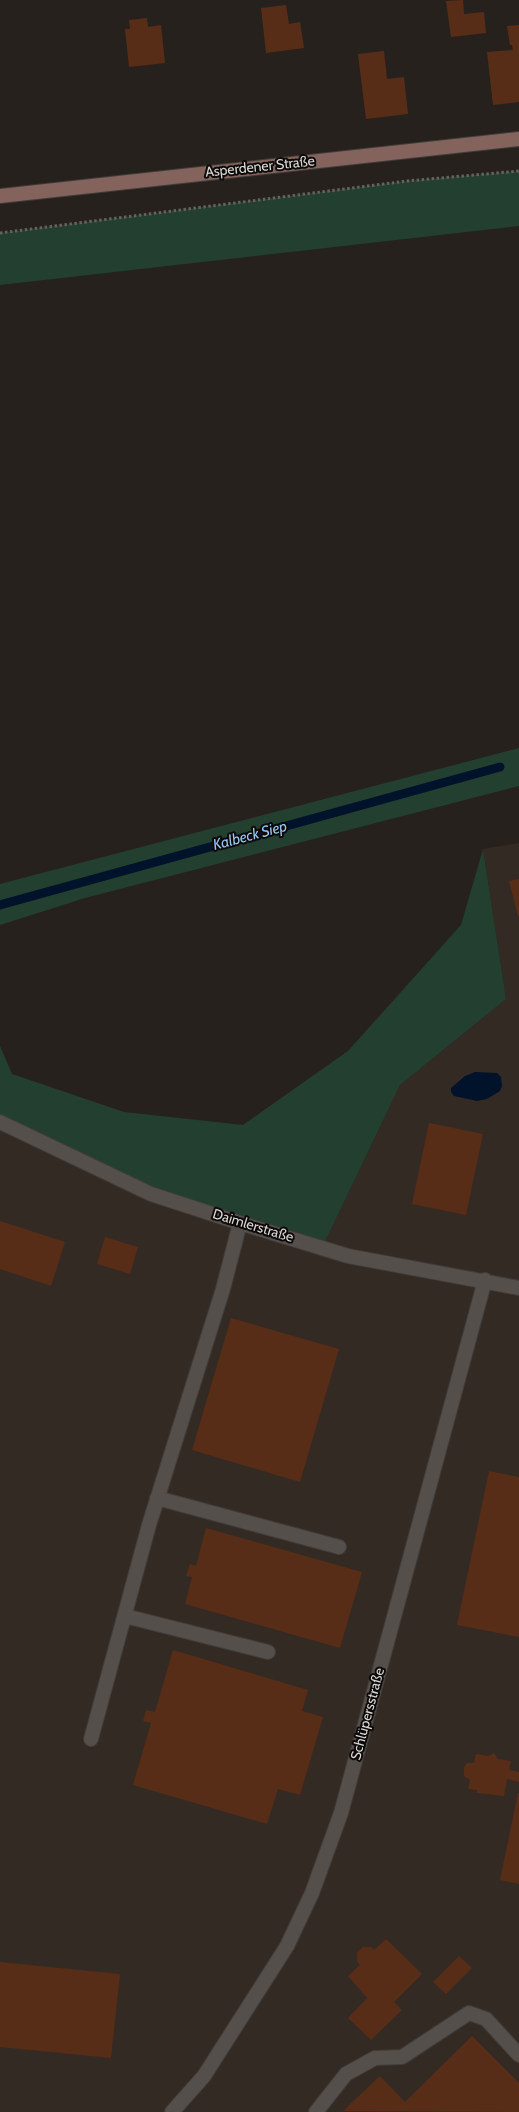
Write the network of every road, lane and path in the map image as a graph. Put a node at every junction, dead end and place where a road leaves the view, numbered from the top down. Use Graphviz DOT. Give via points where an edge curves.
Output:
graph roads {
  1 [pos="519,139"];
  2 [pos="519,171"];
  3 [pos="0,196"];
  4 [pos="0,233"];
  5 [pos="0,1122"];
  6 [pos="240,1223"];
  7 [pos="485,1280"];
  8 [pos="519,1288"];
  9 [pos="157,1498"];
  10 [pos="339,1548"];
  11 [pos="125,1616"];
  12 [pos="268,1652"];
  13 [pos="92,1738"];
  14 [pos="519,2055"];
  15 [pos="172,2112"];
  16 [pos="316,2112"];
  1 -- 3 [label="main road, Asperdener Straße"];
  2 -- 4 [label="path" via="407,181"];
  5 -- 6 [label="street, Daimlerstraße" via="151,1194"];
  6 -- 7 [label="street, Daimlerstraße" via="348,1256"];
  6 -- 9 [label="street" via="223,1289"];
  7 -- 8 [label="street, Daimlerstraße"];
  7 -- 15 [label="street, Schlüpersstraße" via="341,1813 312,1894 282,1954 204,2076"];
  9 -- 10 [label="street"];
  9 -- 11 [label="street"];
  11 -- 12 [label="street"];
  11 -- 13 [label="street"];
  14 -- 16 [label="street" via="486,2019 468,2013 402,2057 375,2058 346,2074"];
}
